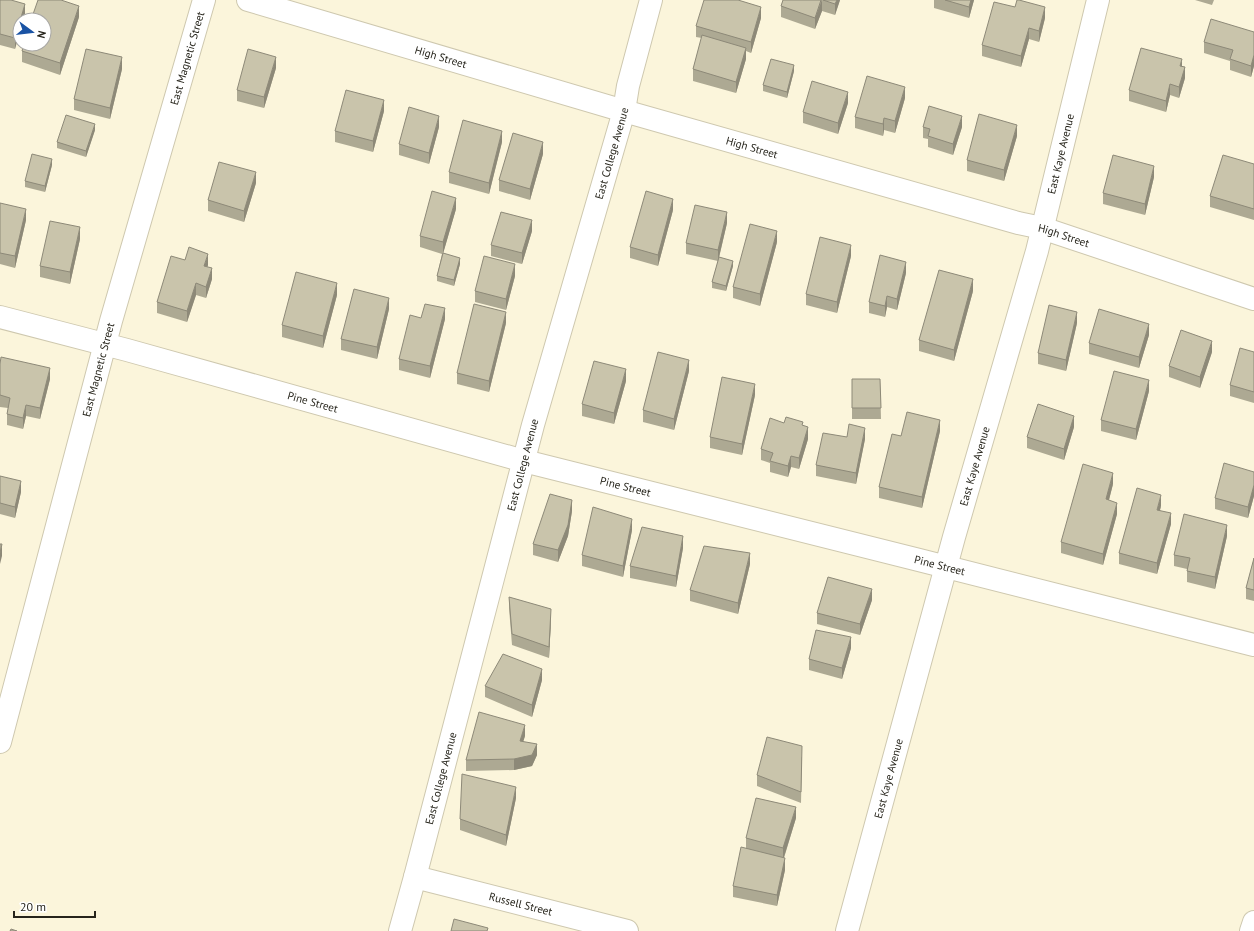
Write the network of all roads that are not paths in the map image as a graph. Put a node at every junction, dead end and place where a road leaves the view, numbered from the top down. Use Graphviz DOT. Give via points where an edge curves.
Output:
graph roads {
  1 [pos="204,0"];
  2 [pos="248,0"];
  3 [pos="651,0"];
  4 [pos="1098,0"];
  5 [pos="624,111"];
  6 [pos="1042,228"];
  7 [pos="1254,300"];
  8 [pos="0,317"];
  9 [pos="105,344"];
  10 [pos="524,461"];
  11 [pos="946,567"];
  12 [pos="1254,645"];
  13 [pos="0,742"];
  14 [pos="415,878"];
  15 [pos="1254,922"];
  16 [pos="400,931"];
  17 [pos="627,931"];
  18 [pos="847,931"];
  19 [pos="1251,931"];
  1 -- 9 [label="street, East Magnetic Street"];
  2 -- 5 [label="street, High Street"];
  3 -- 5 [label="street, East College Avenue" via="628,86"];
  4 -- 6 [label="street, East Kaye Avenue"];
  5 -- 6 [label="street, High Street"];
  5 -- 10 [label="street, East College Avenue"];
  6 -- 7 [label="street, High Street"];
  6 -- 11 [label="street, East Kaye Avenue"];
  8 -- 9 [label="street, Pine Street"];
  9 -- 10 [label="street, Pine Street"];
  9 -- 13 [label="street, East Magnetic Street"];
  10 -- 11 [label="street, Pine Street"];
  10 -- 14 [label="street, East College Avenue"];
  11 -- 12 [label="street, Pine Street"];
  11 -- 18 [label="street, East Kaye Avenue"];
  14 -- 16 [label="street, East College Avenue"];
  14 -- 17 [label="street, Russell Street"];
  15 -- 19 [label="street"];
}
